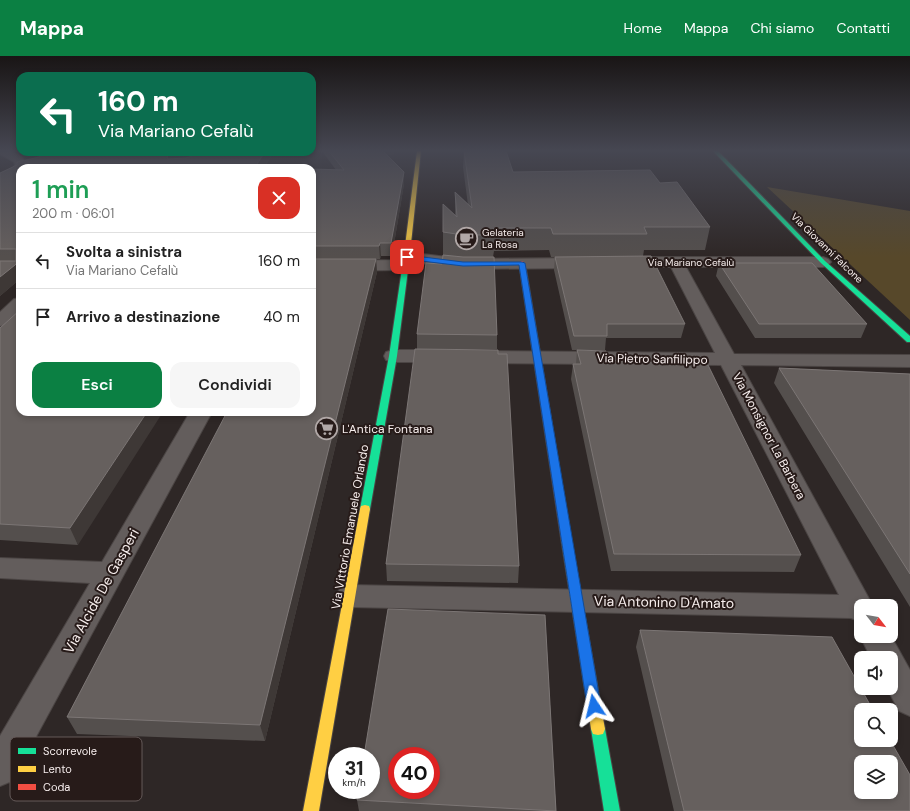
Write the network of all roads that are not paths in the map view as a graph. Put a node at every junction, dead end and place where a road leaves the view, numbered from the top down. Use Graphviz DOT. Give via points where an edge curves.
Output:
graph roads {
  1 [pos="415,186"];
  2 [pos="749,186"];
  3 [pos="676,262"];
  4 [pos="822,262"];
  5 [pos="522,263"];
  6 [pos="406,265"];
  7 [pos="316,266"];
  8 [pos="16,307"];
  9 [pos="0,321"];
  10 [pos="910,340"];
  11 [pos="393,356"];
  12 [pos="538,358"];
  13 [pos="728,359"];
  14 [pos="910,361"];
  15 [pos="199,416"];
  16 [pos="0,568"];
  17 [pos="111,573"];
  18 [pos="350,596"];
  19 [pos="855,599"];
  20 [pos="576,601"];
  21 [pos="854,608"];
  22 [pos="898,678"];
  23 [pos="910,701"];
  24 [pos="18,737"];
  25 [pos="10,751"];
  26 [pos="0,769"];
  27 [pos="311,811"];
  28 [pos="612,811"];
  1 -- 6 [label="street, Via Vittorio Emanuele Orlando"];
  2 -- 4 [label="street, Via Giovanni Falcone"];
  3 -- 4 [label="street, Via Mariano Cefalù"];
  3 -- 5 [label="street, Via Mariano Cefalù"];
  3 -- 13 [label="street, Via Monsignor La Barbera"];
  4 -- 10 [label="street, Via Giovanni Falcone"];
  5 -- 6 [label="street, Via Mariano Cefalù"];
  5 -- 12 [label="street"];
  6 -- 7 [label="street, Via Mariano Cefalù"];
  6 -- 11 [label="street, Via Vittorio Emanuele Orlando"];
  8 -- 9 [label="street"];
  11 -- 12 [label="street, Via Pietro Sanfilippo"];
  11 -- 18 [label="street, Via Vittorio Emanuele Orlando"];
  12 -- 13 [label="street, Via Pietro Sanfilippo"];
  12 -- 20 [label="street"];
  13 -- 14 [label="street, Via Pietro Sanfilippo"];
  13 -- 19 [label="street, Via Monsignor La Barbera"];
  15 -- 17 [label="street, Via Alcide De Gasperi"];
  16 -- 17 [label="street"];
  17 -- 24 [label="street, Via Alcide De Gasperi"];
  18 -- 20 [label="street, Via Antonino D'Amato"];
  18 -- 27 [label="street, Via Vittorio Emanuele Orlando"];
  20 -- 21 [label="street, Via Antonino D'Amato"];
  20 -- 28 [label="street"];
  22 -- 23 [label="street"];
  25 -- 26 [label="street, Via Alcide De Gasperi"];
}
